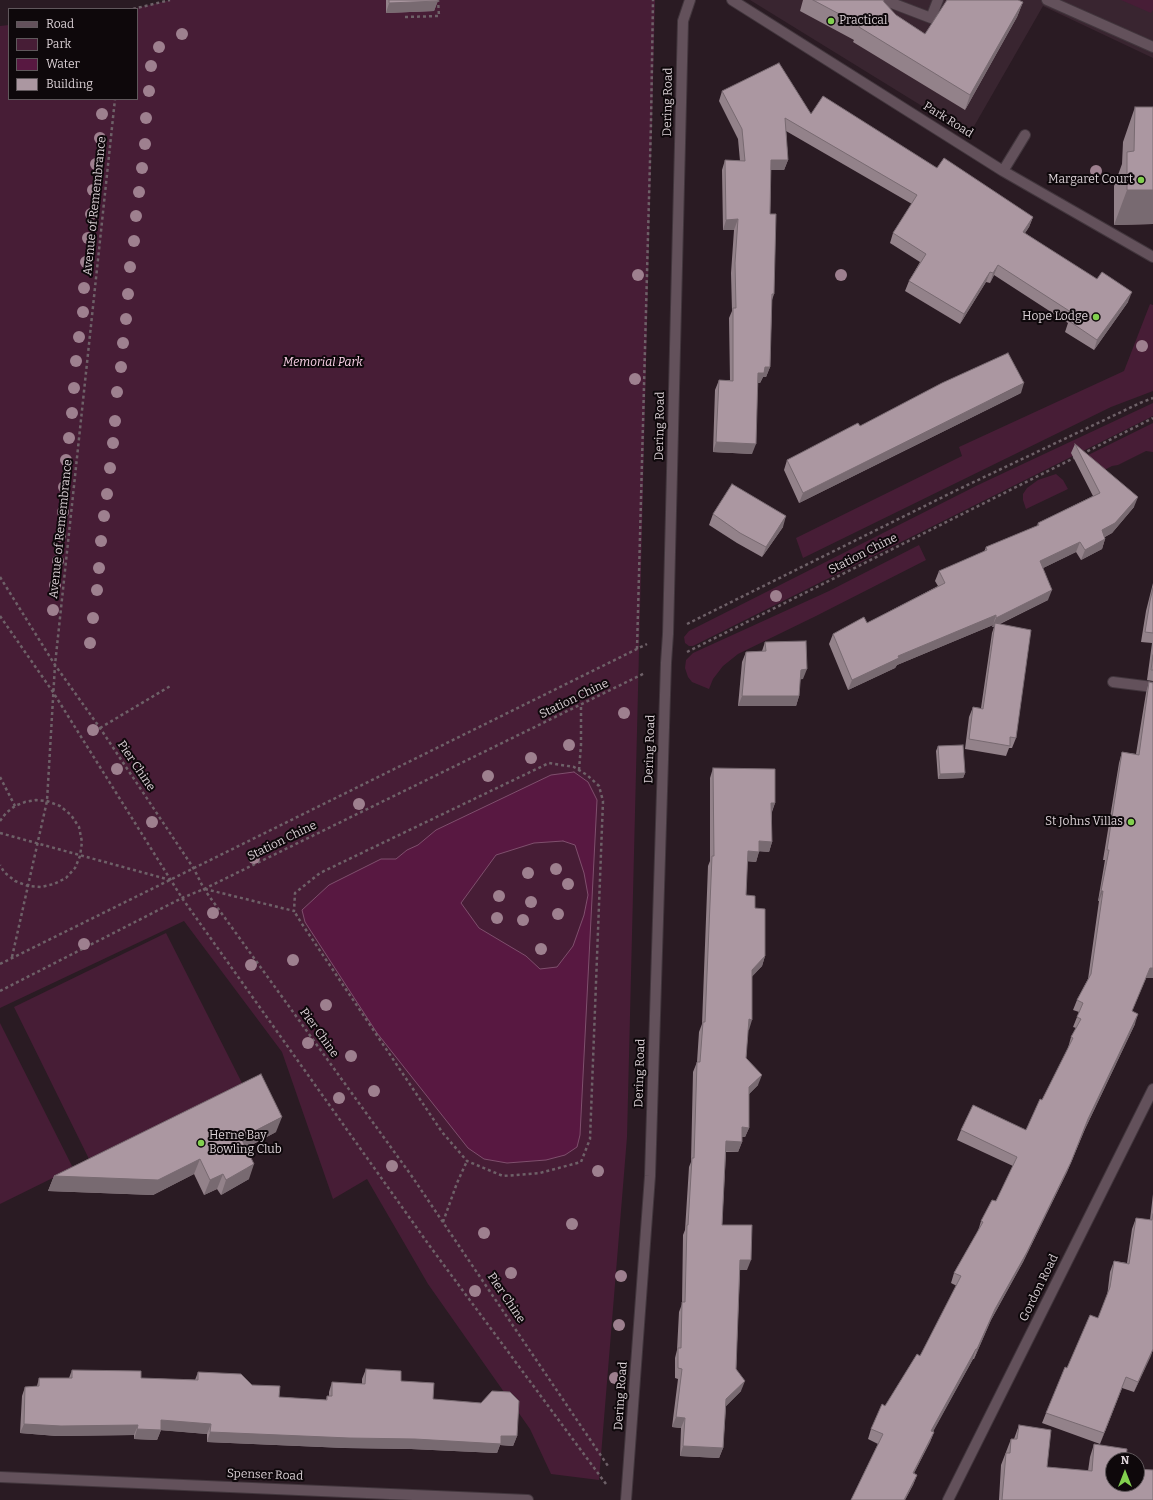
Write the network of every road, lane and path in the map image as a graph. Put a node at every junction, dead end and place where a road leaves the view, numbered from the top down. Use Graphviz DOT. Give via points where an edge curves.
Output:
graph roads {
  1 [pos="170,0"];
  2 [pos="438,0"];
  3 [pos="653,0"];
  4 [pos="690,0"];
  5 [pos="732,0"];
  6 [pos="884,0"];
  7 [pos="938,0"];
  8 [pos="1047,0"];
  9 [pos="137,8"];
  10 [pos="405,17"];
  11 [pos="1153,47"];
  12 [pos="115,100"];
  13 [pos="1025,136"];
  14 [pos="1003,171"];
  15 [pos="1153,257"];
  16 [pos="1153,398"];
  17 [pos="1153,418"];
  18 [pos="0,577"];
  19 [pos="0,616"];
  20 [pos="668,634"];
  21 [pos="637,649"];
  22 [pos="666,663"];
  23 [pos="55,665"];
  24 [pos="1113,682"];
  25 [pos="172,686"];
  26 [pos="1153,687"];
  27 [pos="53,692"];
  28 [pos="581,706"];
  29 [pos="100,728"];
  30 [pos="578,770"];
  31 [pos="0,777"];
  32 [pos="47,801"];
  33 [pos="15,806"];
  34 [pos="0,821"];
  35 [pos="0,833"];
  36 [pos="38,843"];
  37 [pos="80,856"];
  38 [pos="0,865"];
  39 [pos="194,869"];
  40 [pos="170,881"];
  41 [pos="28,886"];
  42 [pos="204,889"];
  43 [pos="182,898"];
  44 [pos="294,912"];
  45 [pos="12,958"];
  46 [pos="0,964"];
  47 [pos="0,991"];
  48 [pos="1153,1089"];
  49 [pos="467,1161"];
  50 [pos="443,1222"];
  51 [pos="609,1469"];
  52 [pos="0,1477"];
  53 [pos="609,1487"];
  54 [pos="528,1500"];
  55 [pos="626,1500"];
  56 [pos="948,1500"];
  1 -- 9 [label="path"];
  2 -- 10 [label="path" via="439,16"];
  3 -- 21 [label="path"];
  4 -- 20 [label="street, Dering Road" via="683,21"];
  5 -- 14 [label="street, Park Road"];
  6 -- 7 [label="street" via="930,18"];
  8 -- 11 [label="street"];
  12 -- 23 [label="path, Avenue of Remembrance"];
  13 -- 14 [label="street"];
  14 -- 15 [label="street, Park Road"];
  16 -- 20 [label="path, Station Chine" via="957,490"];
  17 -- 22 [label="path, Station Chine"];
  18 -- 23 [label="path, Pier Chine"];
  19 -- 27 [label="path"];
  20 -- 21 [label="path, Station Chine"];
  20 -- 22 [label="street, Dering Road"];
  21 -- 39 [label="path, Station Chine"];
  22 -- 28 [label="path, Station Chine"];
  22 -- 55 [label="street, Dering Road" via="650,1176"];
  23 -- 27 [label="path, Avenue of Remembrance"];
  23 -- 29 [label="path, Pier Chine"];
  24 -- 26 [label="street"];
  25 -- 29 [label="path"];
  27 -- 32 [label="path, Avenue of Remembrance"];
  27 -- 40 [label="path"];
  28 -- 30 [label="path"];
  28 -- 42 [label="path, Station Chine"];
  29 -- 39 [label="path, Pier Chine"];
  30 -- 44 [label="path" via="549,763 320,873 295,893"];
  30 -- 49 [label="path" via="599,786 603,801 590,1139 582,1162 540,1173 504,1176"];
  31 -- 33 [label="path"];
  32 -- 33 [label="path" via="31,801"];
  32 -- 36 [label="path, Avenue of Remembrance"];
  32 -- 37 [label="path" via="60,806 71,815 79,827 82,842"];
  33 -- 34 [label="path"];
  35 -- 36 [label="path"];
  36 -- 37 [label="path"];
  36 -- 41 [label="path, Avenue of Remembrance"];
  37 -- 40 [label="path"];
  37 -- 41 [label="path" via="75,868 66,878 41,887"];
  38 -- 41 [label="path" via="15,881"];
  39 -- 40 [label="path, Station Chine"];
  39 -- 42 [label="path, Pier Chine"];
  40 -- 43 [label="path"];
  40 -- 45 [label="path, Station Chine"];
  41 -- 45 [label="path, Avenue of Remembrance"];
  42 -- 43 [label="path, Station Chine"];
  42 -- 44 [label="path"];
  42 -- 50 [label="path, Pier Chine"];
  43 -- 47 [label="path, Station Chine"];
  43 -- 53 [label="path" via="429,1246"];
  44 -- 49 [label="path" via="442,1132"];
  45 -- 46 [label="path, Station Chine"];
  48 -- 56 [label="street, Gordon Road"];
  49 -- 50 [label="path"];
  50 -- 51 [label="path, Pier Chine"];
  52 -- 54 [label="street, Spenser Road"];
}
